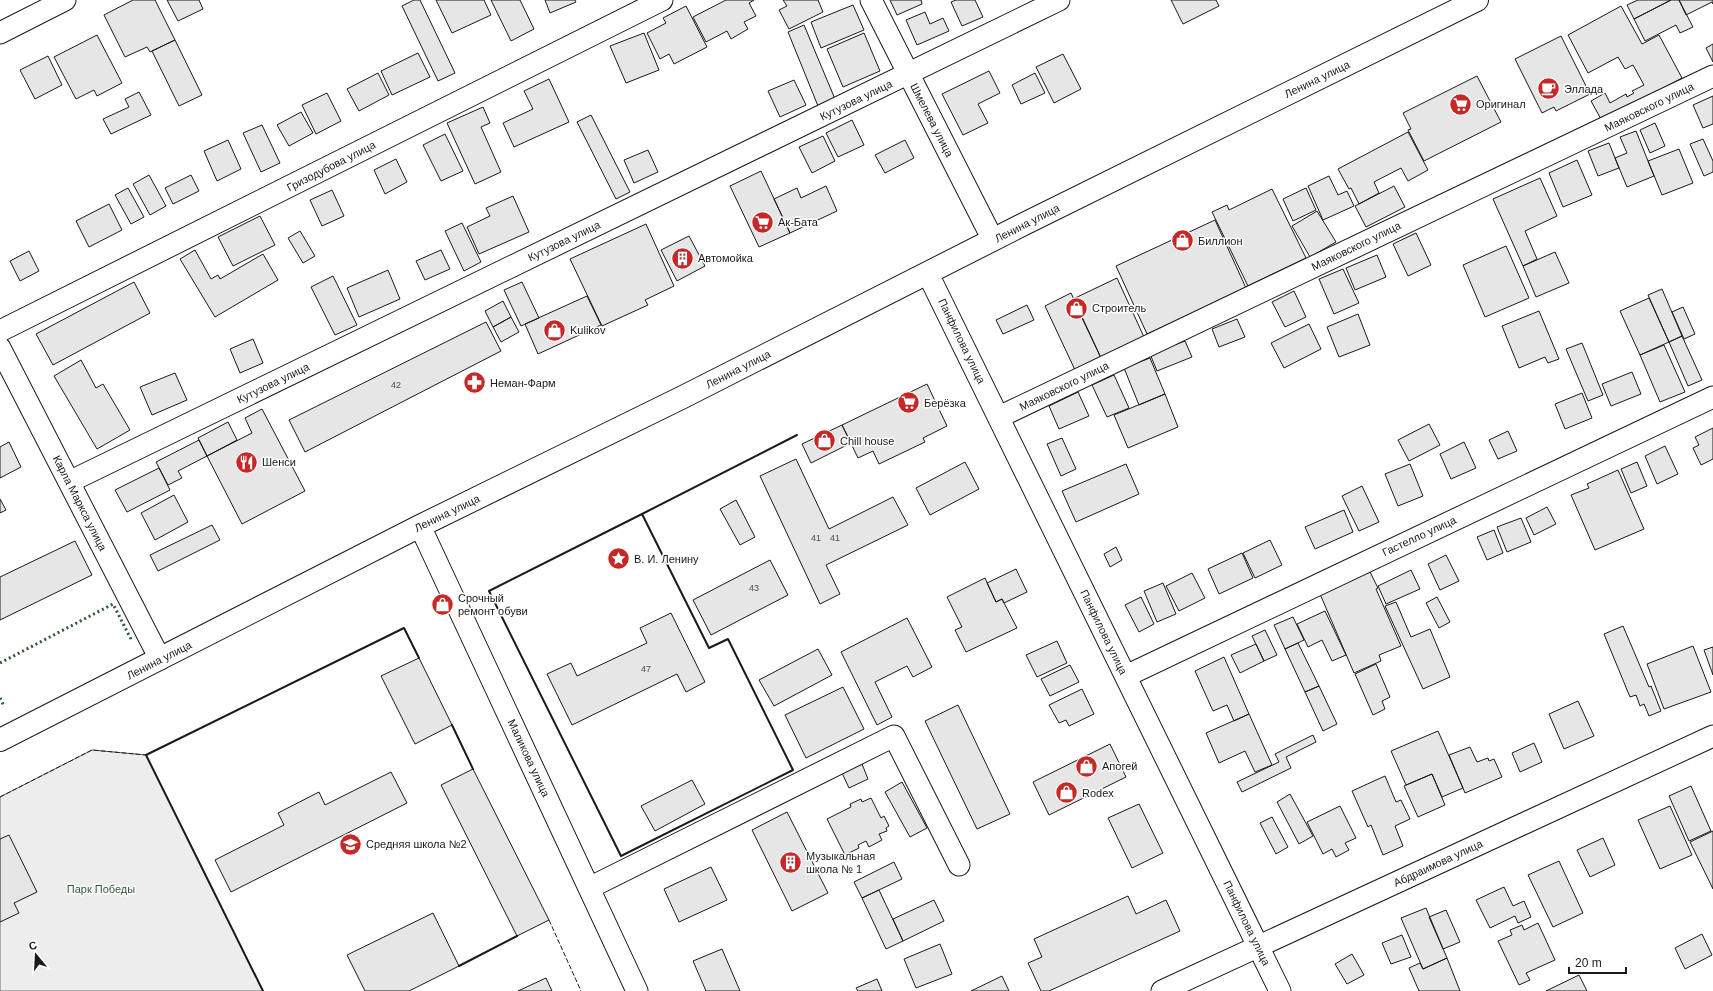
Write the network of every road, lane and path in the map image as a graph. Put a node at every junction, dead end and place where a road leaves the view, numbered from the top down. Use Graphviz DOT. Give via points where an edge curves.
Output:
graph roads {
  1 [pos="65,0"];
  2 [pos="662,0"];
  3 [pos="871,0"];
  4 [pos="1059,0"];
  5 [pos="1477,0"];
  6 [pos="0,33"];
  7 [pos="908,74"];
  8 [pos="1713,76"];
  9 [pos="993,240"];
  10 [pos="928,274"];
  11 [pos="0,331"];
  12 [pos="0,348"];
  13 [pos="1713,397"];
  14 [pos="1000,417"];
  15 [pos="69,482"];
  16 [pos="420,526"];
  17 [pos="160,659"];
  18 [pos="1126,676"];
  19 [pos="1713,736"];
  20 [pos="0,740"];
  21 [pos="959,865"];
  22 [pos="589,888"];
  23 [pos="1258,947"];
  24 [pos="637,991"];
  25 [pos="1162,991"];
  26 [pos="1280,991"];
  1 -- 6 [label="street"];
  2 -- 11 [label="street, Гризодубова улица"];
  3 -- 7 [label="street, Шмелева улица"];
  4 -- 7 [label="street, Кутузова улица"];
  5 -- 9 [label="main road, Ленина улица"];
  7 -- 9 [label="street, Шмелева улица"];
  7 -- 15 [label="street, Кутузова улица"];
  8 -- 14 [label="street, Маяковского улица"];
  9 -- 10 [label="main road, Ленина улица"];
  10 -- 14 [label="street, Панфилова улица"];
  10 -- 16 [label="main road, Ленина улица"];
  12 -- 15 [label="street, Карла Маркса улица"];
  13 -- 18 [label="street, Гастелло улица"];
  14 -- 18 [label="street, Панфилова улица"];
  15 -- 17 [label="street, Карла Маркса улица"];
  16 -- 17 [label="main road, Ленина улица"];
  16 -- 22 [label="street, Маликова улица"];
  17 -- 20 [label="main road, Ленина улица"];
  18 -- 23 [label="street, Панфилова улица"];
  19 -- 23 [label="street, Абдраимова улица"];
  21 -- 22 [label="street" via="894,736"];
  22 -- 24 [label="street, Маликова улица"];
  23 -- 25 [label="street, Абдраимова улица"];
  23 -- 26 [label="street, Панфилова улица"];
}
